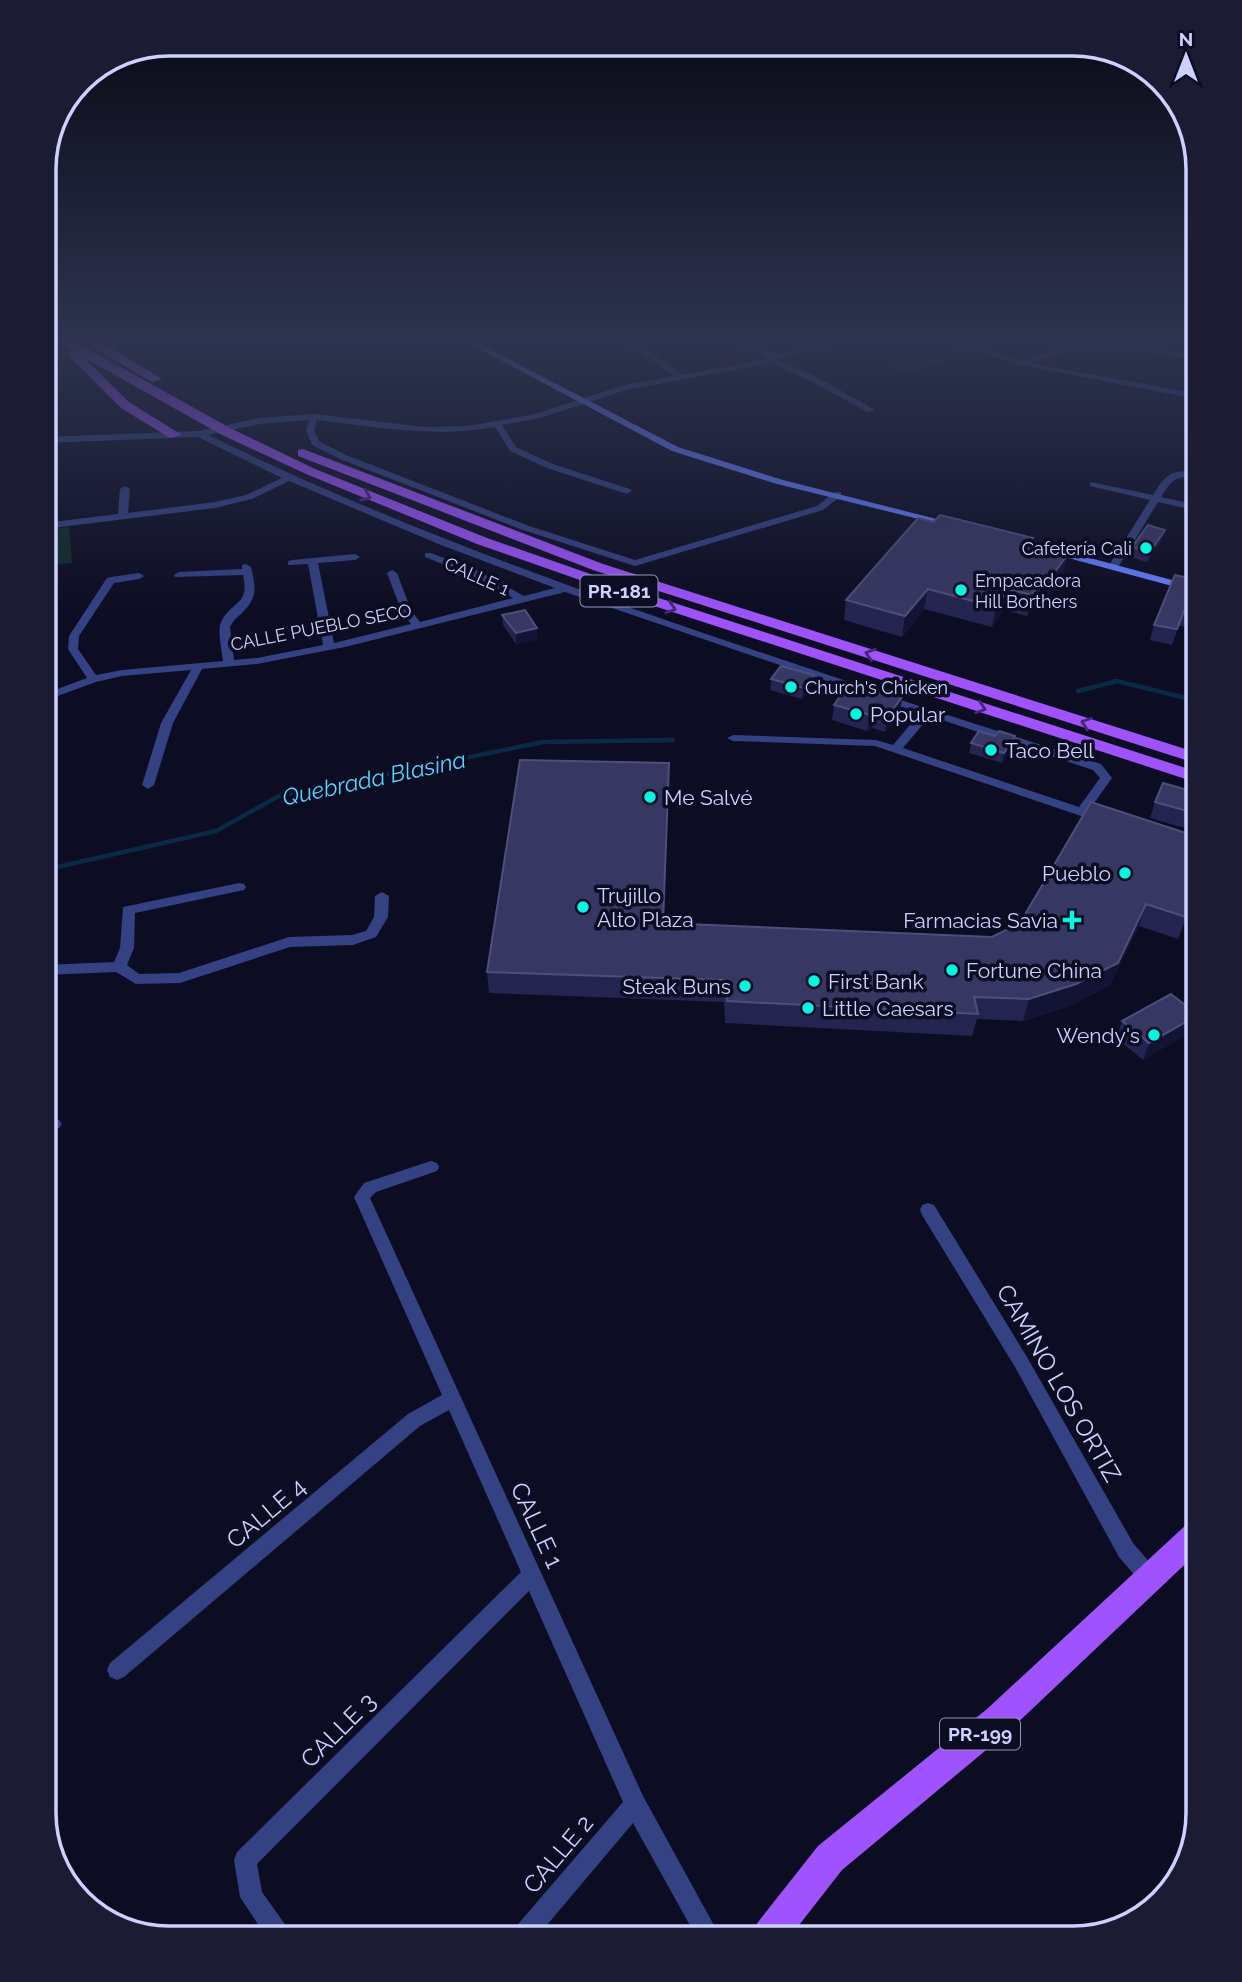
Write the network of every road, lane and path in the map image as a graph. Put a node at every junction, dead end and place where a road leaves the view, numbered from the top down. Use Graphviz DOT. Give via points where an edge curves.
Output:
graph roads {
  1 [pos="230,433"];
  2 [pos="261,433"];
  3 [pos="311,433"];
  4 [pos="503,433"];
  5 [pos="646,433"];
  6 [pos="199,434"];
  7 [pos="175,435"];
  8 [pos="56,440"];
  9 [pos="1186,474"];
  10 [pos="286,479"];
  11 [pos="1093,484"];
  12 [pos="125,489"];
  13 [pos="627,491"];
  14 [pos="838,494"];
  15 [pos="1158,498"];
  16 [pos="1186,505"];
  17 [pos="123,517"];
  18 [pos="56,525"];
  19 [pos="968,528"];
  20 [pos="1034,546"];
  21 [pos="428,555"];
  22 [pos="355,557"];
  23 [pos="313,562"];
  24 [pos="292,564"];
  25 [pos="1113,567"];
  26 [pos="392,573"];
  27 [pos="180,575"];
  28 [pos="139,576"];
  29 [pos="1186,587"];
  30 [pos="563,589"];
  31 [pos="524,600"];
  32 [pos="417,626"];
  33 [pos="330,647"];
  34 [pos="229,664"];
  35 [pos="198,667"];
  36 [pos="93,679"];
  37 [pos="56,693"];
  38 [pos="928,712"];
  39 [pos="1118,733"];
  40 [pos="733,738"];
  41 [pos="1186,747"];
  42 [pos="897,748"];
  43 [pos="1186,754"];
  44 [pos="1186,774"];
  45 [pos="148,785"];
  46 [pos="1082,812"];
  47 [pos="1108,820"];
  48 [pos="239,887"];
  49 [pos="382,896"];
  50 [pos="119,967"];
  51 [pos="56,970"];
  52 [pos="431,1167"];
  53 [pos="928,1210"];
  54 [pos="451,1399"];
  55 [pos="1186,1544"];
  56 [pos="533,1574"];
  57 [pos="1150,1578"];
  58 [pos="117,1670"];
  59 [pos="635,1804"];
  60 [pos="273,1926"];
  61 [pos="531,1926"];
  62 [pos="703,1926"];
  63 [pos="776,1926"];
  1 -- 44 [label="main road, PR-181, one-way" via="347,489 595,583"];
  39 -- 2 [label="main road, PR-181, one-way" via="598,567 437,507"];
  3 -- 14 [label="street" via="315,443 343,457 526,528 635,563 820,508"];
  4 -- 13 [label="street" via="513,449"];
  5 -- 14 [label="street" via="675,449 780,482"];
  6 -- 7 [label="street"];
  6 -- 10 [label="street"];
  7 -- 8 [label="street"];
  9 -- 15 [label="street" via="1168,479"];
  10 -- 17 [label="street" via="249,497"];
  10 -- 30 [label="street"];
  11 -- 15 [label="street"];
  12 -- 17 [label="street"];
  14 -- 19 [label="street"];
  15 -- 16 [label="street"];
  15 -- 25 [label="street"];
  17 -- 18 [label="street"];
  20 -- 25 [label="street"];
  21 -- 31 [label="street, CALLE 1"];
  22 -- 23 [label="street"];
  23 -- 24 [label="street"];
  23 -- 33 [label="street"];
  25 -- 29 [label="street"];
  26 -- 32 [label="street"];
  27 -- 34 [label="street" via="246,569 251,589 246,603 225,627"];
  28 -- 36 [label="street" via="111,580 74,636 73,649"];
  30 -- 31 [label="street, CALLE PUEBLO SECO"];
  30 -- 38 [label="street"];
  31 -- 32 [label="street, CALLE PUEBLO SECO"];
  32 -- 33 [label="street, CALLE PUEBLO SECO"];
  33 -- 34 [label="street, CALLE PUEBLO SECO"];
  34 -- 35 [label="street, CALLE PUEBLO SECO"];
  35 -- 36 [label="street, CALLE PUEBLO SECO"];
  35 -- 45 [label="street" via="167,723"];
  36 -- 37 [label="street, CALLE PUEBLO SECO"];
  38 -- 42 [label="street"];
  38 -- 46 [label="street" via="1097,767 1106,778"];
  39 -- 41 [label="main road"];
  39 -- 43 [label="main road, PR-181"];
  40 -- 42 [label="street" via="876,743"];
  42 -- 46 [label="street"];
  46 -- 47 [label="street"];
  48 -- 50 [label="street" via="128,910 127,948"];
  49 -- 50 [label="street" via="381,917 371,934 353,940 289,942 180,978 136,979"];
  50 -- 51 [label="street"];
  52 -- 54 [label="street, CALLE 1" via="370,1187 362,1196"];
  53 -- 57 [label="street, CAMINO LOS ORTIZ" via="1021,1362 1126,1550"];
  54 -- 56 [label="street, CALLE 1"];
  54 -- 58 [label="street, CALLE 4" via="414,1420"];
  55 -- 57 [label="main road, PR-199"];
  56 -- 59 [label="street, CALLE 1"];
  56 -- 60 [label="street, CALLE 3" via="245,1860 251,1897"];
  57 -- 63 [label="main road, PR-199" via="998,1720 830,1858"];
  59 -- 61 [label="street, CALLE 2"];
  59 -- 62 [label="street, CALLE 1"];
}
